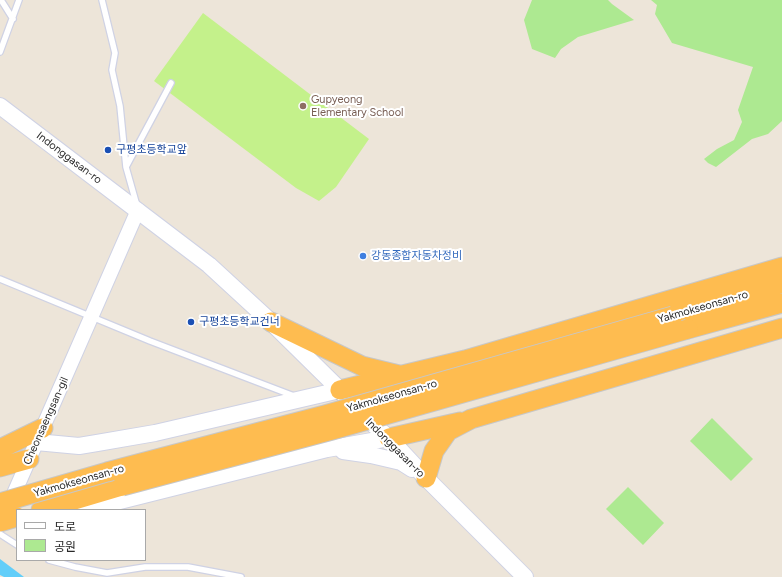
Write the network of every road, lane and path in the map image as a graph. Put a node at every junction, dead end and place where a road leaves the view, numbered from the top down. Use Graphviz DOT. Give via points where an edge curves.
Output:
graph roads {
  1 [pos="1,0"];
  2 [pos="19,0"];
  3 [pos="102,0"];
  4 [pos="13,19"];
  5 [pos="0,52"];
  6 [pos="172,83"];
  7 [pos="0,106"];
  8 [pos="126,167"];
  9 [pos="138,210"];
  10 [pos="782,267"];
  11 [pos="0,279"];
  12 [pos="782,284"];
  13 [pos="782,303"];
  14 [pos="92,316"];
  15 [pos="271,322"];
  16 [pos="782,328"];
  17 [pos="404,376"];
  18 [pos="340,390"];
  19 [pos="301,399"];
  20 [pos="471,419"];
  21 [pos="389,438"];
  22 [pos="36,443"];
  23 [pos="0,449"];
  24 [pos="327,449"];
  25 [pos="0,467"];
  26 [pos="426,478"];
  27 [pos="0,503"];
  28 [pos="44,509"];
  29 [pos="88,509"];
  30 [pos="16,517"];
  31 [pos="0,522"];
  32 [pos="0,525"];
  33 [pos="16,527"];
  34 [pos="0,532"];
  35 [pos="16,544"];
  36 [pos="53,561"];
  37 [pos="242,577"];
  38 [pos="524,577"];
  1 -- 4 [label="lane"];
  2 -- 4 [label="lane"];
  3 -- 8 [label="lane" via="115,53 112,70 120,106"];
  4 -- 5 [label="lane"];
  6 -- 8 [label="lane"];
  7 -- 9 [label="main road, Indonggasan-ro"];
  8 -- 9 [label="lane"];
  9 -- 14 [label="street, Cheonsaengsan-gil"];
  9 -- 15 [label="main road, Indonggasan-ro" via="209,265"];
  10 -- 17 [label="highway"];
  11 -- 14 [label="lane"];
  12 -- 27 [label="highway, Yakmokseonsan-ro, bridge" via="326,415 107,472"];
  13 -- 28 [label="highway, Yakmokseonsan-ro, bridge"];
  14 -- 19 [label="lane"];
  14 -- 22 [label="street, Cheonsaengsan-gil"];
  15 -- 17 [label="highway" via="362,366"];
  15 -- 18 [label="main road, Indonggasan-ro"];
  16 -- 20 [label="highway"];
  17 -- 18 [label="highway"];
  18 -- 19 [label="main road"];
  18 -- 21 [label="main road, Indonggasan-ro" via="362,415"];
  19 -- 22 [label="main road" via="155,433 79,446"];
  20 -- 21 [label="highway"];
  20 -- 26 [label="highway" via="448,431 434,451"];
  21 -- 24 [label="main road"];
  21 -- 26 [label="main road, Indonggasan-ro"];
  22 -- 23 [label="highway"];
  22 -- 25 [label="highway"];
  22 -- 32 [label="street, Cheonsaengsan-gil"];
  24 -- 26 [label="main road" via="400,462"];
  24 -- 29 [label="main road"];
  26 -- 38 [label="main road, Indonggasan-ro"];
  30 -- 31 [label="highway, bridge"];
  33 -- 34 [label="main road"];
  34 -- 35 [label="lane"];
  36 -- 37 [label="lane" via="107,573 145,567 188,567"];
}
